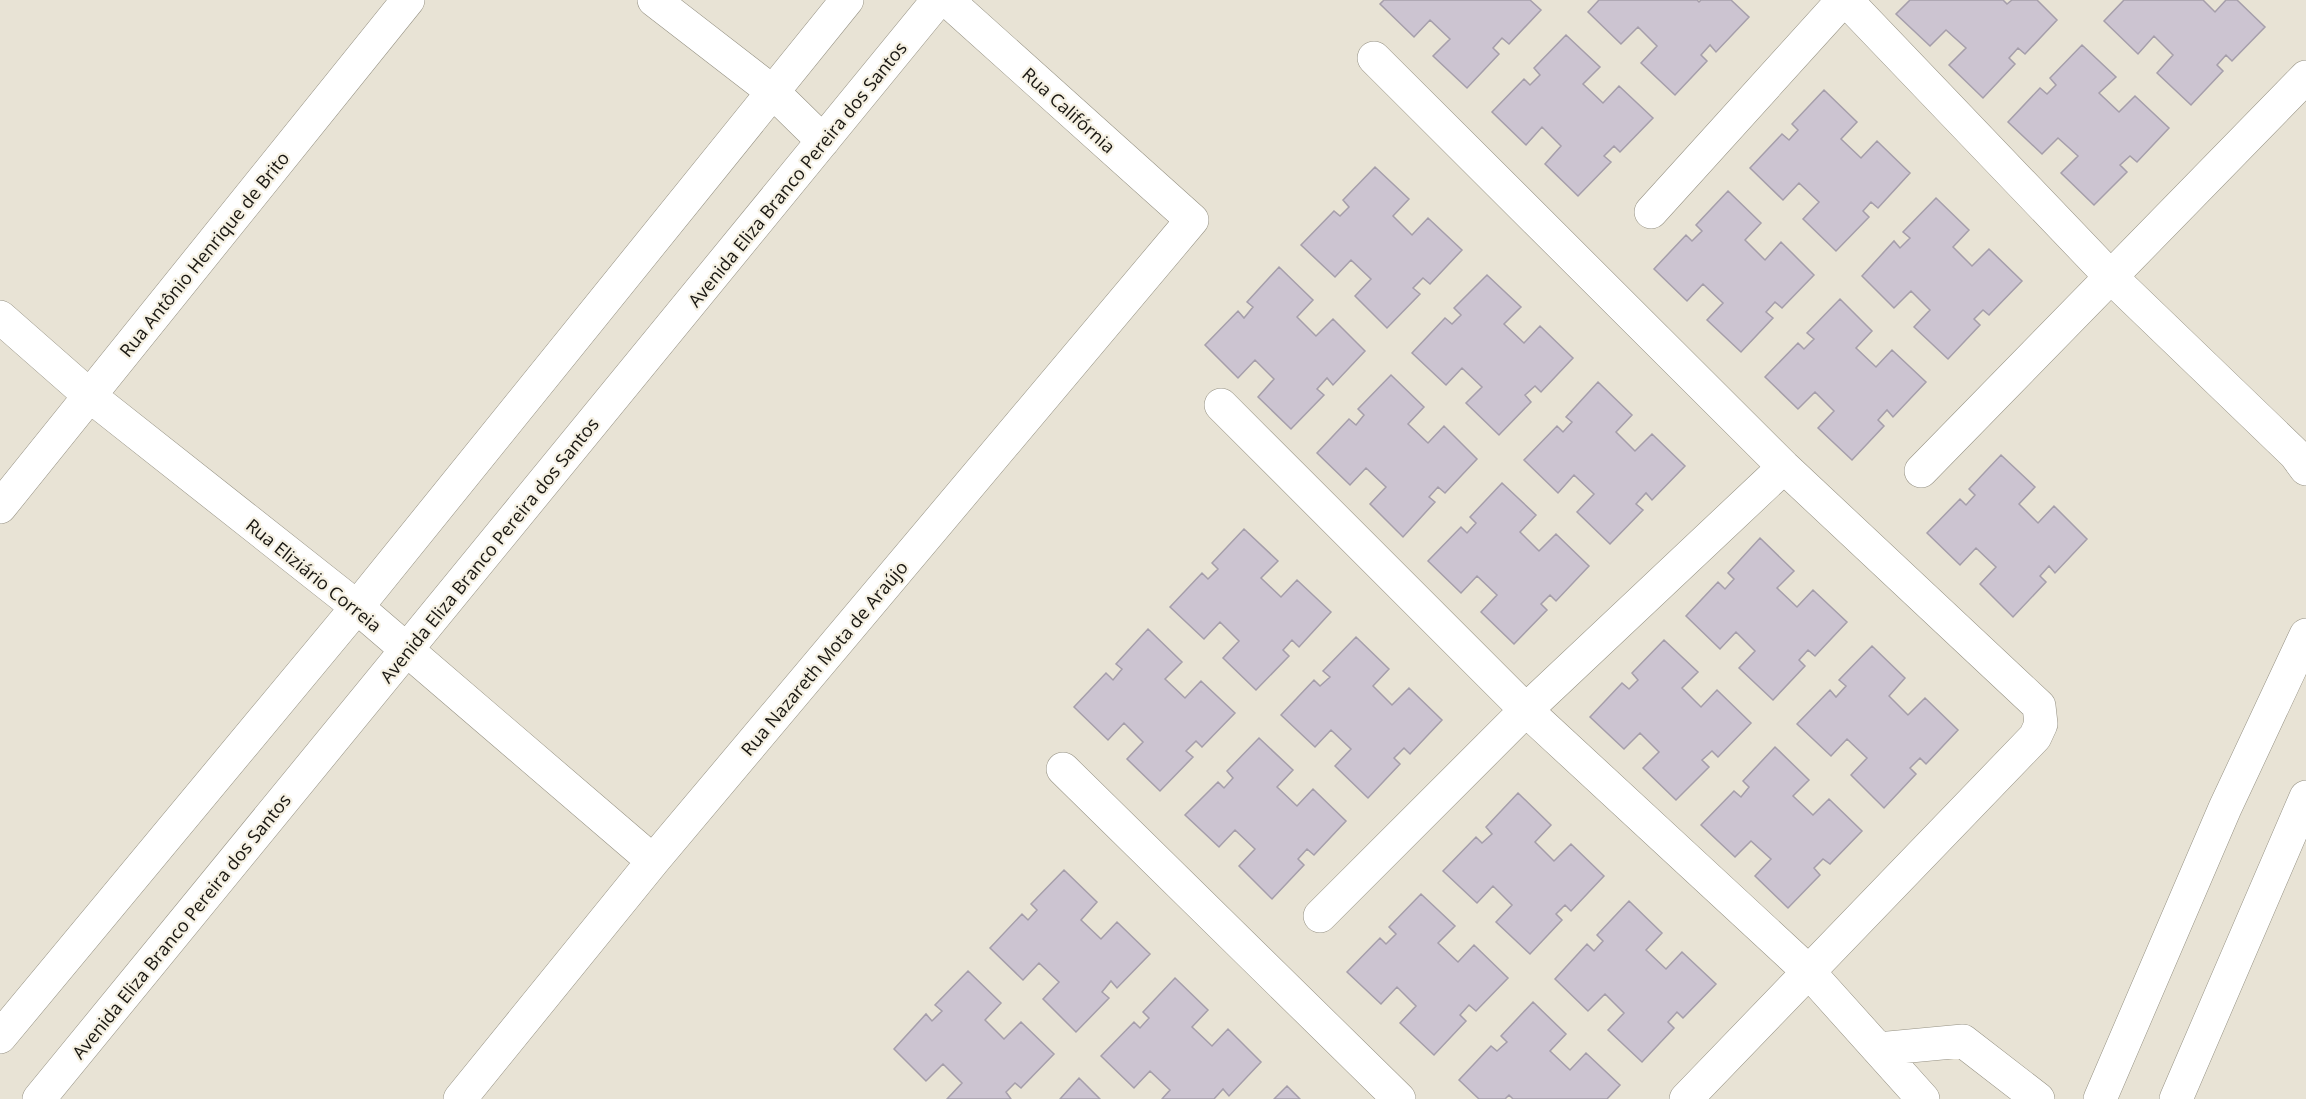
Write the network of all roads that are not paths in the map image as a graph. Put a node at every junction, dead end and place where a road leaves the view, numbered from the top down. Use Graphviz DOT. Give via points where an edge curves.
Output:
graph roads {
  1 [pos="408,0"];
  2 [pos="654,0"];
  3 [pos="847,0"];
  4 [pos="938,0"];
  5 [pos="947,0"];
  6 [pos="1845,0"];
  7 [pos="1374,58"];
  8 [pos="2306,77"];
  9 [pos="773,92"];
  10 [pos="823,141"];
  11 [pos="1651,212"];
  12 [pos="1192,220"];
  13 [pos="2111,277"];
  14 [pos="0,317"];
  15 [pos="90,396"];
  16 [pos="1221,405"];
  17 [pos="1784,466"];
  18 [pos="2306,469"];
  19 [pos="1921,471"];
  20 [pos="0,507"];
  21 [pos="357,608"];
  22 [pos="2306,635"];
  23 [pos="407,652"];
  24 [pos="1526,710"];
  25 [pos="1063,769"];
  26 [pos="2306,797"];
  27 [pos="653,861"];
  28 [pos="1320,916"];
  29 [pos="1809,971"];
  30 [pos="0,1037"];
  31 [pos="1878,1049"];
  32 [pos="39,1099"];
  33 [pos="460,1099"];
  34 [pos="1399,1099"];
  35 [pos="1686,1099"];
  36 [pos="1923,1099"];
  37 [pos="2038,1099"];
  38 [pos="2100,1099"];
  39 [pos="2176,1099"];
  1 -- 15 [label="street, Rua Antônio Henrique de Brito"];
  2 -- 9 [label="street"];
  3 -- 9 [label="street"];
  4 -- 10 [label="street, Avenida Eliza Branco Pereira dos Santos"];
  5 -- 12 [label="street, Rua Califórnia"];
  6 -- 11 [label="street"];
  6 -- 13 [label="street"];
  7 -- 17 [label="street"];
  8 -- 13 [label="street"];
  9 -- 10 [label="street"];
  9 -- 21 [label="street"];
  10 -- 23 [label="street, Avenida Eliza Branco Pereira dos Santos"];
  12 -- 27 [label="street, Rua Nazareth Mota de Araújo"];
  13 -- 18 [label="street"];
  13 -- 19 [label="street"];
  14 -- 15 [label="street, Rua Eliziário Correia"];
  15 -- 20 [label="street, Rua Antônio Henrique de Brito"];
  15 -- 21 [label="street, Rua Eliziário Correia"];
  16 -- 24 [label="street"];
  17 -- 24 [label="street"];
  17 -- 29 [label="street" via="2037,702 2041,717 2035,737"];
  21 -- 23 [label="street, Rua Eliziário Correia"];
  21 -- 30 [label="street"];
  22 -- 38 [label="street" via="2225,808"];
  23 -- 27 [label="street, Rua Eliziário Correia"];
  23 -- 32 [label="street, Avenida Eliza Branco Pereira dos Santos"];
  24 -- 28 [label="street"];
  24 -- 29 [label="street"];
  25 -- 34 [label="street"];
  26 -- 39 [label="street"];
  27 -- 33 [label="street, Rua Nazareth Mota de Araújo"];
  29 -- 31 [label="street"];
  29 -- 35 [label="street"];
  31 -- 36 [label="street"];
  31 -- 37 [label="street" via="1963,1041"];
}
